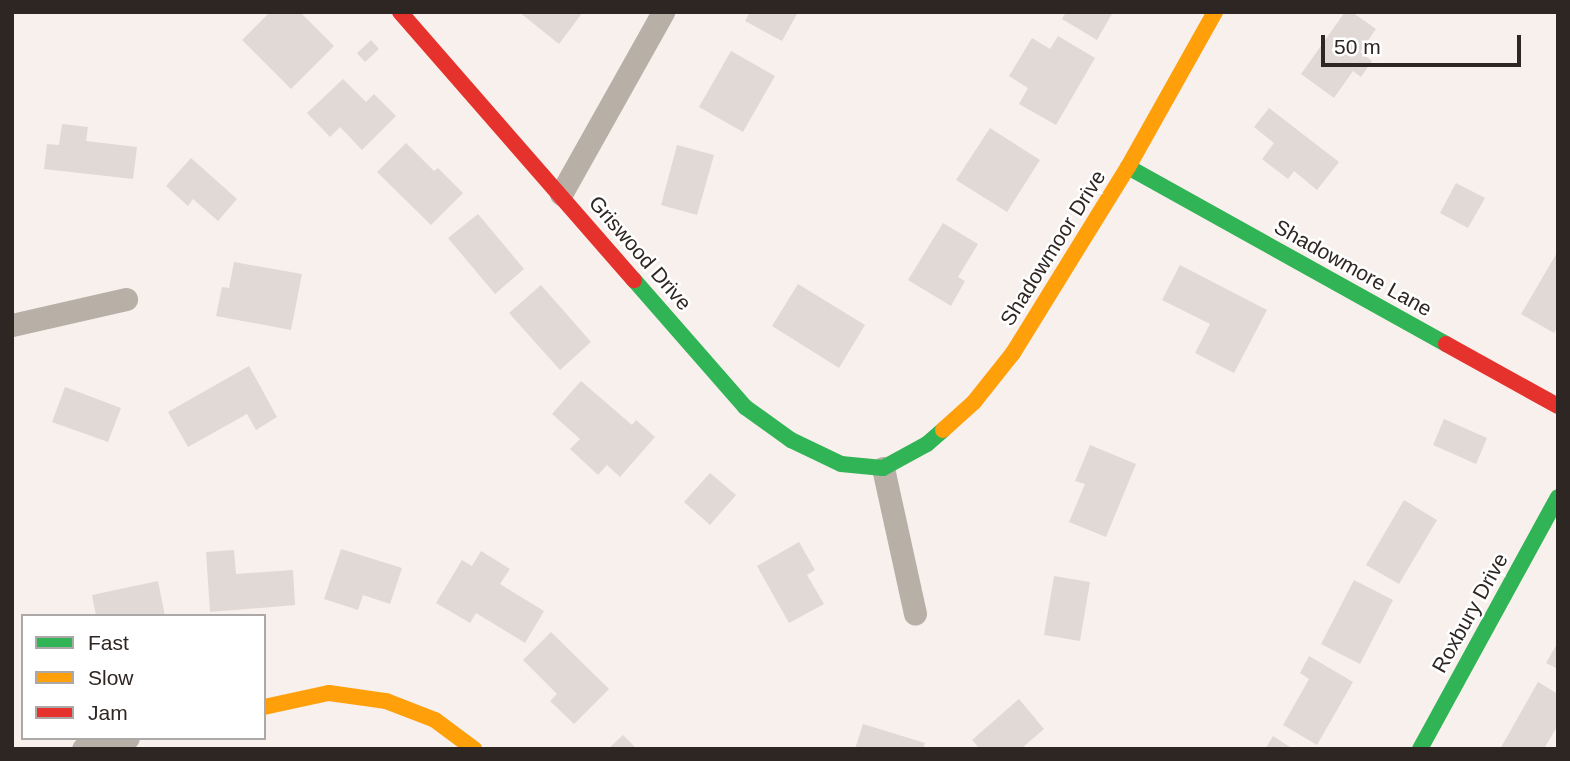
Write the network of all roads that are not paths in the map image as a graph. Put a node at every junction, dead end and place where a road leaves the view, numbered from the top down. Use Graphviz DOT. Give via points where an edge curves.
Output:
graph roads {
  1 [pos="400,12"];
  2 [pos="663,12"];
  3 [pos="1215,12"];
  4 [pos="1128,167"];
  5 [pos="561,194"];
  6 [pos="126,299"];
  7 [pos="12,325"];
  8 [pos="1558,406"];
  9 [pos="883,468"];
  10 [pos="1558,497"];
  11 [pos="915,614"];
  12 [pos="266,707"];
  13 [pos="120,740"];
  14 [pos="83,749"];
  15 [pos="474,749"];
  16 [pos="1420,749"];
  1 -- 5 [label="street, Griswood Drive"];
  2 -- 5 [label="street"];
  3 -- 4 [label="street, Shadowmoor Drive"];
  4 -- 8 [label="street, Shadowmore Lane"];
  4 -- 9 [label="street, Shadowmoor Drive" via="1013,353 974,402 927,444"];
  5 -- 9 [label="street, Griswood Drive" via="745,407 791,440 841,464"];
  6 -- 7 [label="street"];
  9 -- 11 [label="street"];
  10 -- 16 [label="street, Roxbury Drive"];
  12 -- 15 [label="street" via="330,693 386,701 435,720"];
  13 -- 14 [label="street"];
}
